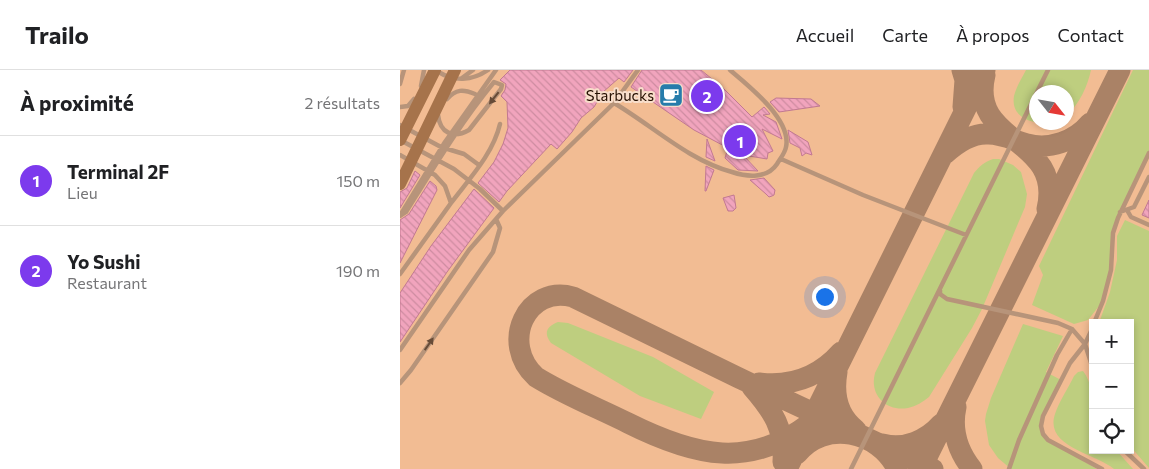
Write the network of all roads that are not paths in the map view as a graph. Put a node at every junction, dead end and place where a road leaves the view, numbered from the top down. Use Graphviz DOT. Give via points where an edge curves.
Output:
graph roads {
  1 [pos="404,70"];
  2 [pos="424,70"];
  3 [pos="436,70"];
  4 [pos="472,70"];
  5 [pos="488,70"];
  6 [pos="638,70"];
  7 [pos="730,70"];
  8 [pos="1048,70"];
  9 [pos="496,71"];
  10 [pos="459,74"];
  11 [pos="400,84"];
  12 [pos="1041,85"];
  13 [pos="475,94"];
  14 [pos="614,103"];
  15 [pos="400,107"];
  16 [pos="1029,109"];
  17 [pos="500,124"];
  18 [pos="400,125"];
  19 [pos="400,140"];
  20 [pos="1149,153"];
  21 [pos="400,155"];
  22 [pos="781,159"];
  23 [pos="479,165"];
  24 [pos="1149,177"];
  25 [pos="400,184"];
  26 [pos="451,203"];
  27 [pos="1127,210"];
  28 [pos="503,211"];
  29 [pos="1120,212"];
  30 [pos="400,216"];
  31 [pos="496,219"];
  32 [pos="1149,225"];
  33 [pos="966,235"];
  34 [pos="400,274"];
  35 [pos="940,289"];
  36 [pos="1096,319"];
  37 [pos="1072,329"];
  38 [pos="1089,336"];
  39 [pos="1085,344"];
  40 [pos="400,350"];
  41 [pos="1091,364"];
  42 [pos="400,383"];
  43 [pos="1128,454"];
  44 [pos="851,469"];
  45 [pos="1009,469"];
  46 [pos="1102,469"];
  47 [pos="1144,469"];
  1 -- 11 [label="lane"];
  2 -- 15 [label="lane" via="414,101"];
  3 -- 10 [label="lane" via="450,78"];
  3 -- 19 [label="main road"];
  4 -- 10 [label="lane"];
  5 -- 10 [label="lane" via="469,79"];
  6 -- 14 [label="lane"];
  7 -- 22 [label="lane" via="765,102 786,131 786,147"];
  8 -- 12 [label="lane"];
  9 -- 30 [label="lane" via="445,142"];
  10 -- 25 [label="main road"];
  30 -- 13 [label="lane, one-way" via="406,212 454,135 460,127 466,119 482,96 494,82 502,85 469,130 462,134 453,134 443,130 438,115 449,96 458,90"];
  14 -- 22 [label="lane" via="698,158 730,172 750,177 766,173"];
  14 -- 28 [label="lane"];
  16 -- 33 [label="lane"];
  17 -- 23 [label="lane" via="497,136"];
  18 -- 23 [label="lane" via="464,154"];
  19 -- 28 [label="lane" via="454,169"];
  20 -- 29 [label="lane"];
  21 -- 26 [label="lane" via="446,186"];
  22 -- 33 [label="lane" via="862,195"];
  23 -- 26 [label="lane"];
  24 -- 27 [label="lane" via="1134,208"];
  26 -- 34 [label="lane"];
  27 -- 29 [label="lane"];
  27 -- 32 [label="lane" via="1131,217"];
  28 -- 31 [label="lane"];
  29 -- 36 [label="lane" via="1113,233 1111,270"];
  31 -- 40 [label="lane" via="469,250"];
  42 -- 31 [label="lane, one-way" via="493,252 500,228"];
  33 -- 35 [label="lane"];
  35 -- 37 [label="lane" via="940,294 947,299 1058,323"];
  35 -- 44 [label="lane"];
  37 -- 39 [label="lane"];
  37 -- 45 [label="lane" via="1057,355"];
  38 -- 39 [label="lane"];
  39 -- 41 [label="lane"];
  39 -- 46 [label="lane" via="1070,363 1041,426 1048,440"];
  43 -- 47 [label="lane"];
}
